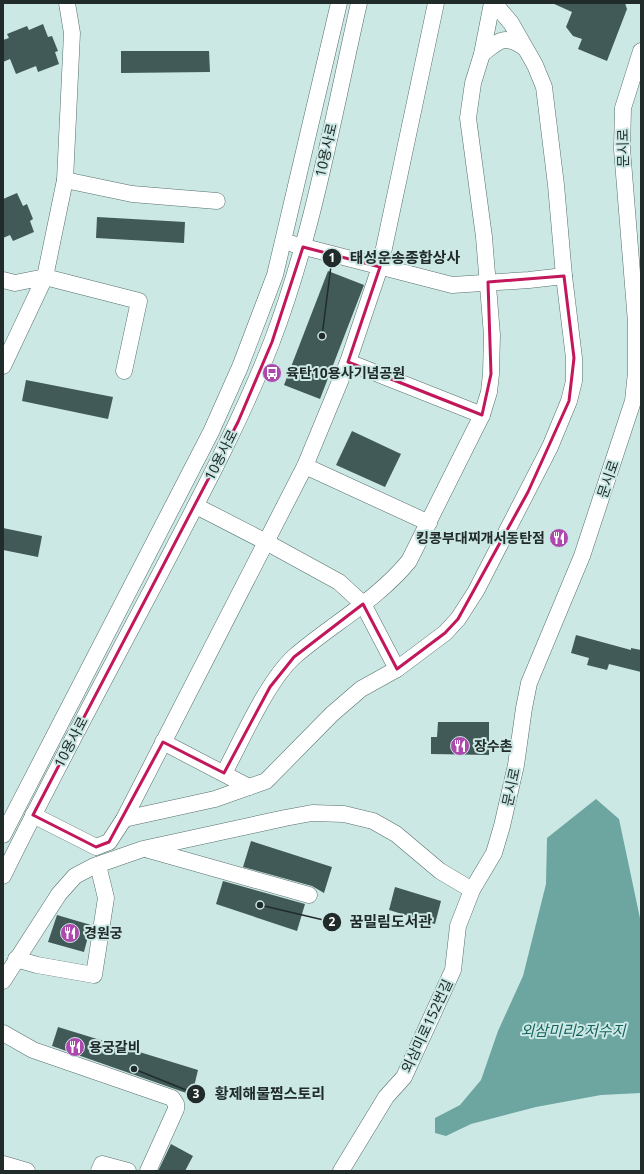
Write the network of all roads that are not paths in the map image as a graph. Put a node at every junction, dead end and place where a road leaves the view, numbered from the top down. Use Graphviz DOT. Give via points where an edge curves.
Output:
graph roads {
  1 [pos="67,3"];
  2 [pos="339,3"];
  3 [pos="359,3"];
  4 [pos="436,3"];
  5 [pos="493,3"];
  6 [pos="525,48"];
  7 [pos="641,51"];
  8 [pos="482,54"];
  9 [pos="65,180"];
  10 [pos="217,201"];
  11 [pos="284,241"];
  12 [pos="303,247"];
  13 [pos="380,266"];
  14 [pos="564,276"];
  15 [pos="45,277"];
  16 [pos="3,280"];
  17 [pos="488,282"];
  18 [pos="348,362"];
  19 [pos="3,366"];
  20 [pos="124,371"];
  21 [pos="482,415"];
  22 [pos="305,466"];
  23 [pos="196,506"];
  24 [pos="429,523"];
  25 [pos="266,542"];
  26 [pos="363,604"];
  27 [pos="397,669"];
  28 [pos="163,742"];
  29 [pos="224,773"];
  30 [pos="249,787"];
  31 [pos="33,815"];
  32 [pos="124,819"];
  33 [pos="3,835"];
  34 [pos="144,849"];
  35 [pos="98,865"];
  36 [pos="3,876"];
  37 [pos="472,890"];
  38 [pos="309,895"];
  39 [pos="16,959"];
  40 [pos="3,981"];
  41 [pos="3,1033"];
  42 [pos="3,1164"];
  43 [pos="28,1171"];
  44 [pos="99,1171"];
  45 [pos="128,1171"];
  46 [pos="148,1171"];
  47 [pos="341,1171"];
  1 -- 9 [label="street" via="72,33"];
  2 -- 11 [label="street, 10용사로"];
  3 -- 12 [label="street, 10용사로"];
  4 -- 13 [label="street"];
  5 -- 6 [label="street" via="511,23"];
  5 -- 8 [label="street"];
  6 -- 8 [label="street" via="515,41 505,39"];
  6 -- 14 [label="street" via="544,87"];
  7 -- 37 [label="street, 문시로" via="623,108 622,149 636,322 633,401 582,556 529,684 516,765 502,826 494,853"];
  8 -- 17 [label="street" via="473,83 468,118 480,199"];
  9 -- 10 [label="street" via="132,194"];
  9 -- 15 [label="street"];
  11 -- 12 [label="street"];
  11 -- 33 [label="street, 10용사로" via="263,309 211,432"];
  12 -- 13 [label="street"];
  12 -- 23 [label="street, 10용사로" via="272,342 253,390"];
  13 -- 17 [label="street" via="452,285"];
  13 -- 18 [label="street"];
  14 -- 17 [label="street"];
  14 -- 27 [label="street" via="574,358 574,381 560,425 528,492 467,605 445,633"];
  15 -- 16 [label="street" via="15,282"];
  15 -- 19 [label="street"];
  15 -- 20 [label="street" via="139,301"];
  17 -- 21 [label="street" via="492,335 491,374"];
  18 -- 21 [label="street"];
  18 -- 22 [label="street"];
  21 -- 24 [label="street"];
  22 -- 24 [label="street"];
  22 -- 25 [label="street"];
  23 -- 25 [label="street"];
  23 -- 31 [label="street, 10용사로"];
  24 -- 26 [label="street" via="405,566 393,580"];
  25 -- 26 [label="street" via="339,582"];
  25 -- 28 [label="street"];
  26 -- 27 [label="street"];
  26 -- 29 [label="street" via="294,657 270,687"];
  27 -- 30 [label="street" via="361,689 332,714 266,781"];
  28 -- 29 [label="street"];
  28 -- 32 [label="street"];
  29 -- 30 [label="street"];
  30 -- 32 [label="street" via="215,799"];
  31 -- 32 [label="street" via="96,847 109,842"];
  31 -- 36 [label="street, 10용사로"];
  34 -- 35 [label="street"];
  34 -- 37 [label="street" via="312,813 344,814 373,821 396,834 440,871"];
  34 -- 38 [label="street"];
  35 -- 39 [label="street" via="75,876 59,894"];
  35 -- 39 [label="street" via="106,898 94,975"];
  37 -- 47 [label="street, 외삼미로152번길" via="458,926 453,970 404,1077 386,1097"];
  39 -- 40 [label="street"];
  41 -- 46 [label="street" via="33,1050 172,1098 176,1109"];
  42 -- 43 [label="street"];
  44 -- 45 [label="street" via="102,1164"];
}
